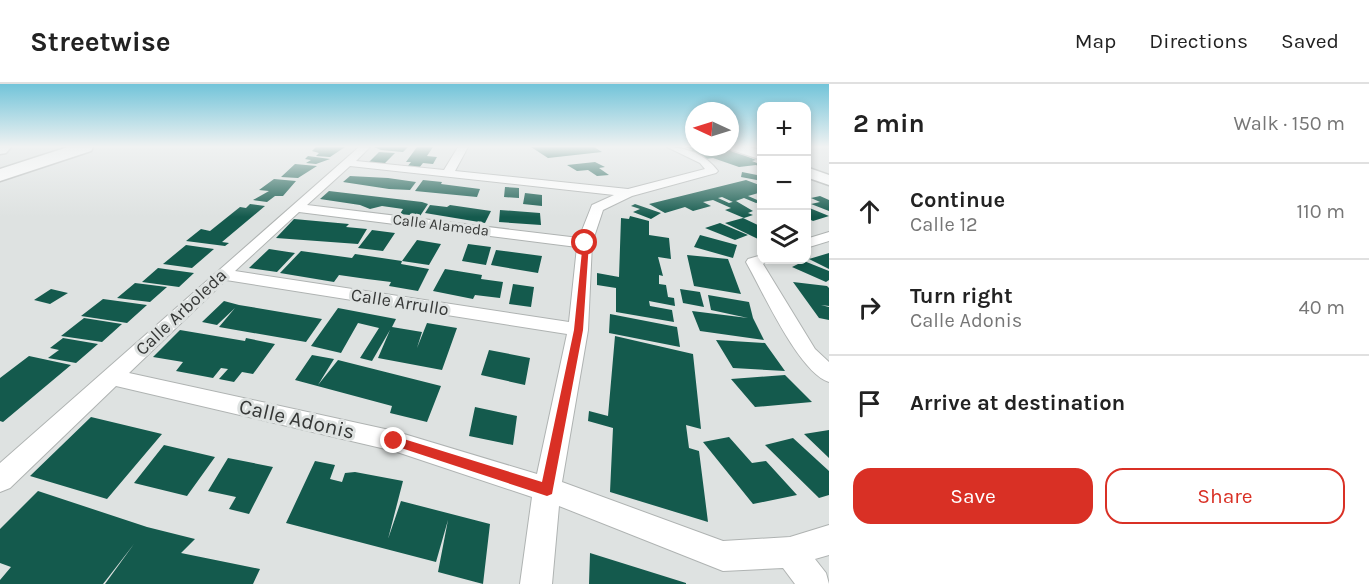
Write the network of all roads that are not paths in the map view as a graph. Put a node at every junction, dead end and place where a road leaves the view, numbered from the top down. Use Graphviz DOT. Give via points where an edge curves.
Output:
graph roads {
  1 [pos="340,170"];
  2 [pos="421,170"];
  3 [pos="450,170"];
  4 [pos="711,170"];
  5 [pos="448,173"];
  6 [pos="811,173"];
  7 [pos="829,180"];
  8 [pos="628,193"];
  9 [pos="296,208"];
  10 [pos="829,236"];
  11 [pos="585,243"];
  12 [pos="811,243"];
  13 [pos="757,261"];
  14 [pos="222,274"];
  15 [pos="578,330"];
  16 [pos="829,375"];
  17 [pos="111,377"];
  18 [pos="0,480"];
  19 [pos="547,489"];
  20 [pos="829,540"];
  21 [pos="790,552"];
  22 [pos="536,584"];
  23 [pos="815,584"];
  1 -- 9 [label="street, Calle Arboleda"];
  2 -- 5 [label="street"];
  3 -- 5 [label="street"];
  4 -- 8 [label="street"];
  5 -- 8 [label="street"];
  6 -- 7 [label="street"];
  8 -- 11 [label="street" via="597,208"];
  9 -- 11 [label="street, Calle Alameda"];
  9 -- 14 [label="street, Calle Arboleda"];
  10 -- 12 [label="street"];
  11 -- 15 [label="street"];
  13 -- 16 [label="street" via="754,262 808,354"];
  14 -- 15 [label="street, Calle Arrullo"];
  14 -- 17 [label="street, Calle Arboleda"];
  15 -- 19 [label="street"];
  17 -- 18 [label="street, Calle Arboleda"];
  17 -- 19 [label="street, Calle Adonis" via="394,441"];
  19 -- 21 [label="street, Calle Adonis" via="723,556"];
  19 -- 22 [label="street"];
  20 -- 21 [label="street, Calle Adonis"];
  21 -- 23 [label="street"];
}
